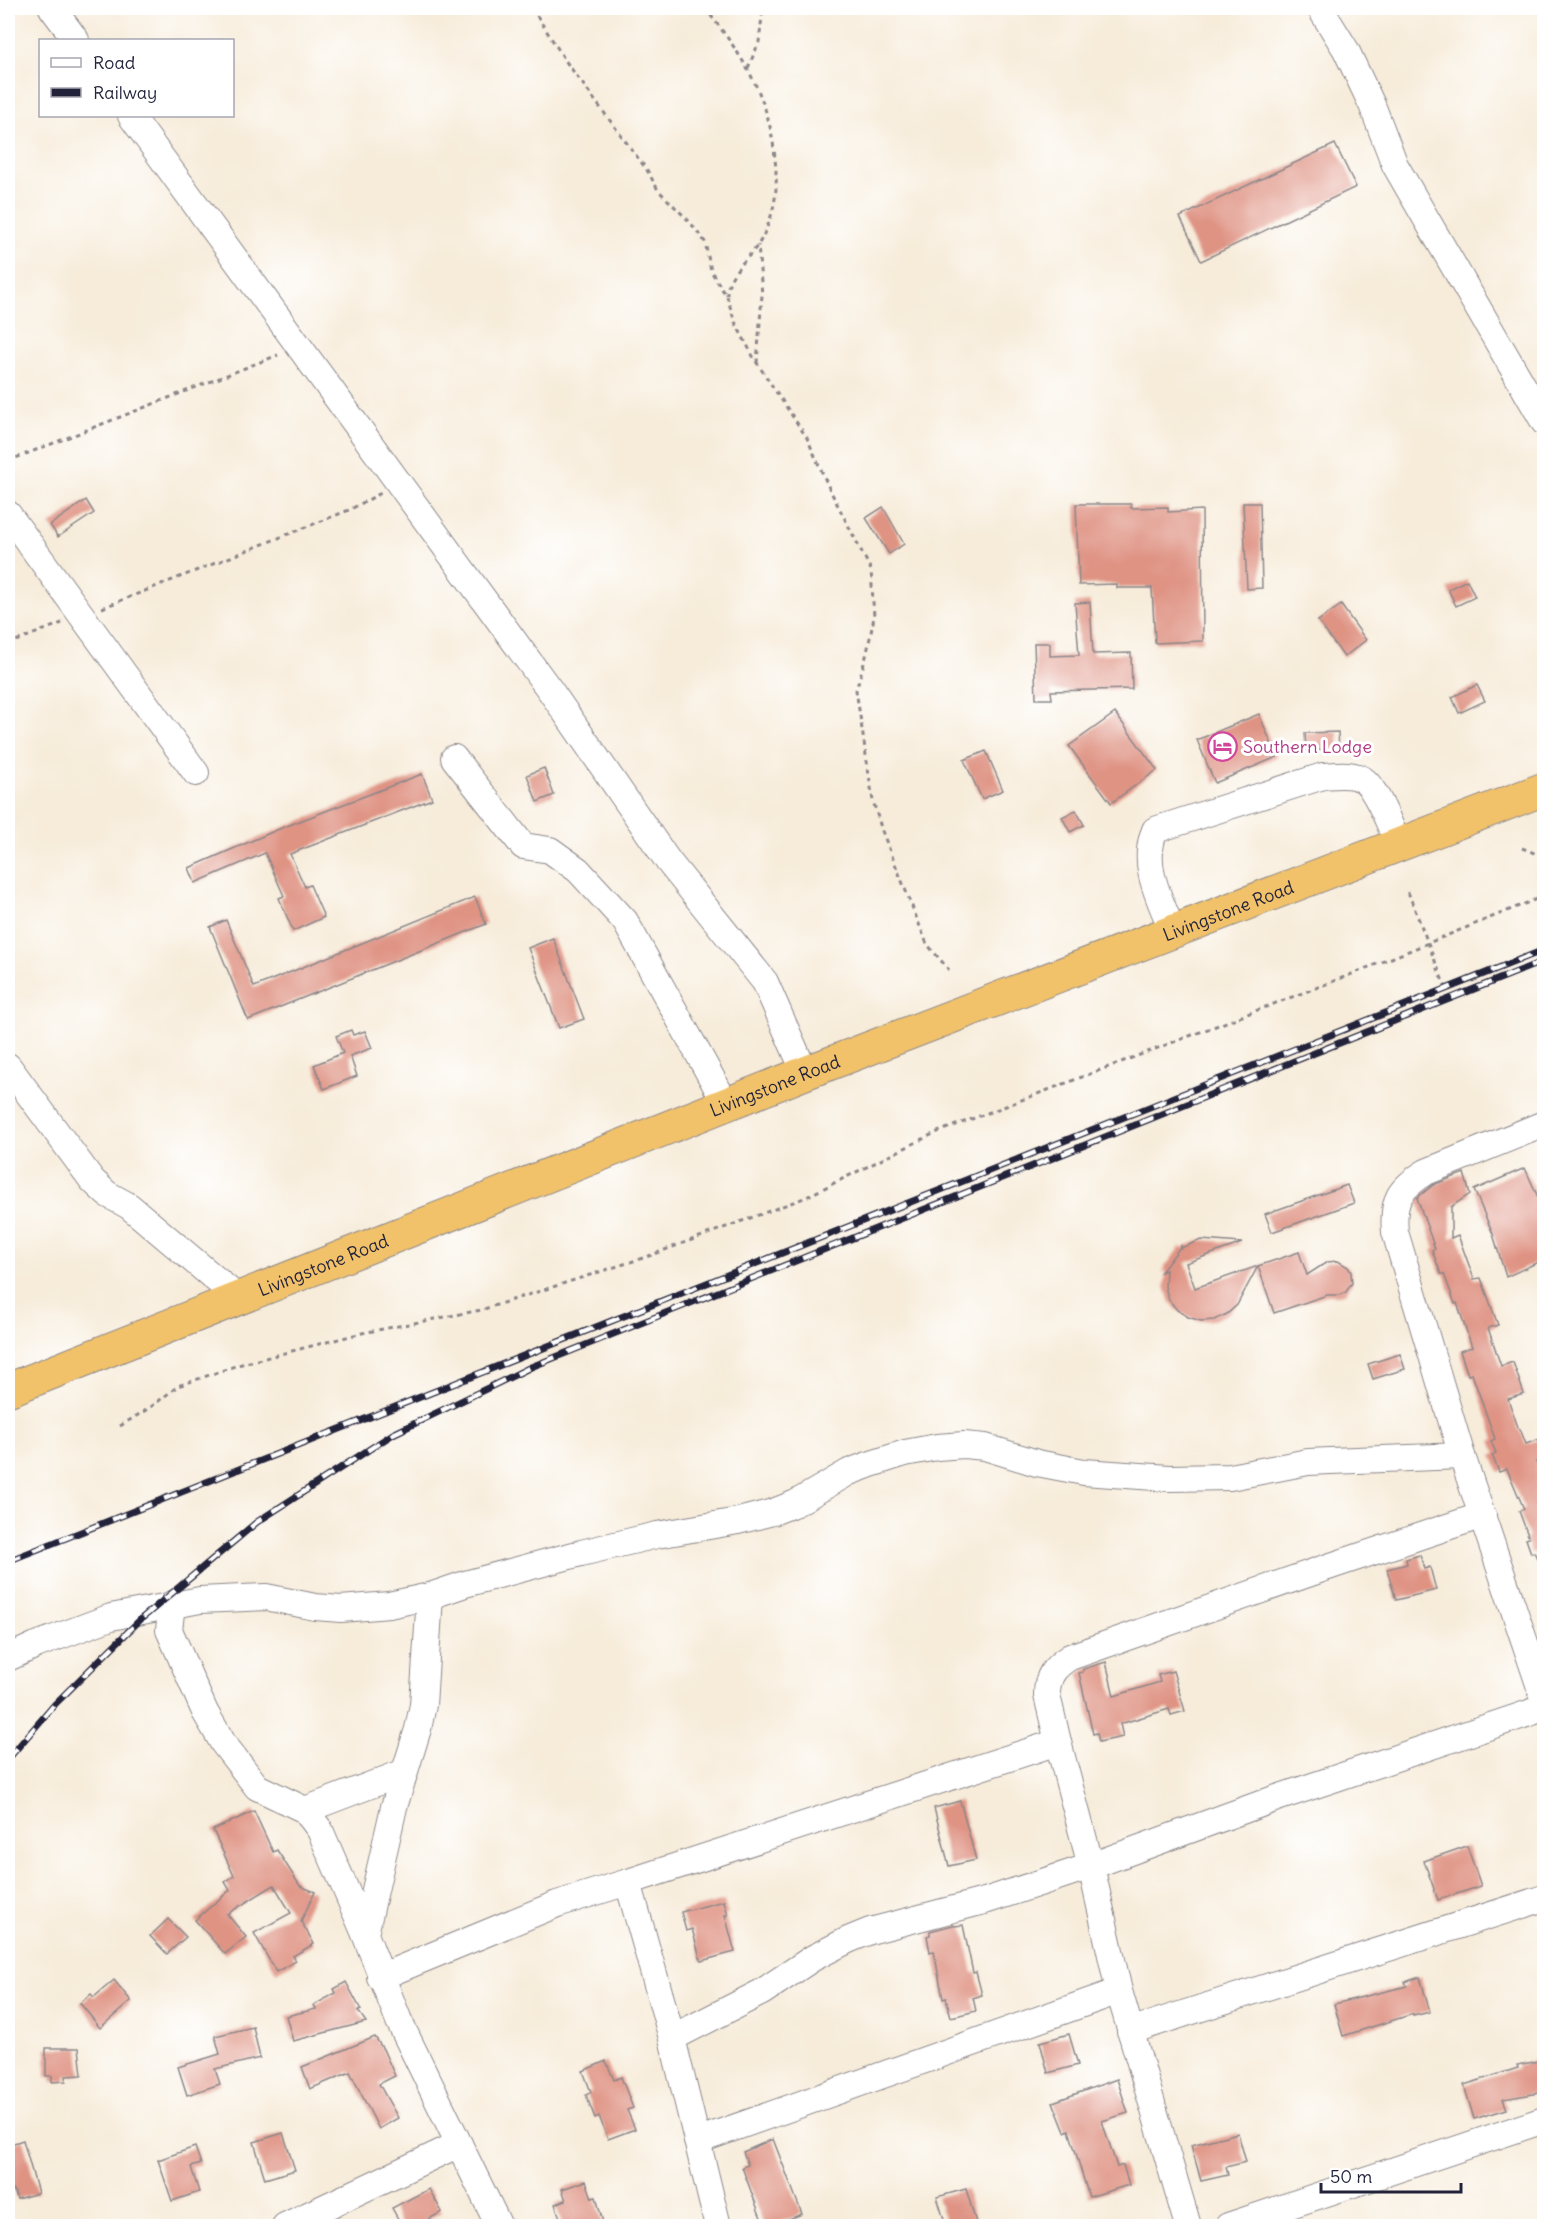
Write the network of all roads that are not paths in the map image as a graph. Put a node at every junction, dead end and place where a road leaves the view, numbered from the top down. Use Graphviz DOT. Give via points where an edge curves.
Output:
graph roads {
  1 [pos="52,8"];
  2 [pos="1320,8"];
  3 [pos="75,39"];
  4 [pos="132,117"];
  5 [pos="1545,422"];
  6 [pos="8,514"];
  7 [pos="454,758"];
  8 [pos="196,773"];
  9 [pos="1545,789"];
  10 [pos="1399,845"];
  11 [pos="1173,932"];
  12 [pos="8,1066"];
  13 [pos="805,1072"];
  14 [pos="726,1104"];
  15 [pos="1543,1131"];
  16 [pos="238,1298"];
  17 [pos="8,1390"];
  18 [pos="1462,1456"];
  19 [pos="1483,1515"];
  20 [pos="430,1596"];
  21 [pos="172,1604"];
  22 [pos="8,1658"];
  23 [pos="1545,1699"];
  24 [pos="1545,1708"];
  25 [pos="1058,1742"];
  26 [pos="405,1772"];
  27 [pos="305,1810"];
  28 [pos="1091,1866"];
  29 [pos="628,1882"];
  30 [pos="1545,1898"];
  31 [pos="364,1935"];
  32 [pos="380,1977"];
  33 [pos="1119,1991"];
  34 [pos="1131,2031"];
  35 [pos="672,2038"];
  36 [pos="1545,2120"];
  37 [pos="697,2141"];
  38 [pos="459,2144"];
  39 [pos="285,2226"];
  40 [pos="500,2226"];
  41 [pos="718,2226"];
  42 [pos="1188,2226"];
  43 [pos="1228,2226"];
  1 -- 3 [label="street"];
  2 -- 5 [label="street" via="1346,50 1395,165"];
  4 -- 13 [label="street" via="552,693 668,861 765,982"];
  6 -- 8 [label="street"];
  7 -- 14 [label="street" via="523,846 550,849 578,870 625,921"];
  9 -- 10 [label="highway, Livingstone Road"];
  10 -- 11 [label="highway, Livingstone Road"];
  10 -- 11 [label="street" via="1364,780 1348,775 1323,776 1155,830 1150,843 1150,874"];
  11 -- 13 [label="highway, Livingstone Road"];
  12 -- 16 [label="street" via="92,1180 129,1206"];
  13 -- 14 [label="highway, Livingstone Road"];
  14 -- 16 [label="highway, Livingstone Road"];
  15 -- 18 [label="street" via="1426,1172 1410,1182 1395,1205 1395,1232"];
  16 -- 17 [label="highway, Livingstone Road"];
  18 -- 19 [label="street"];
  18 -- 20 [label="street" via="1308,1462 1230,1477 1178,1478 1084,1473 985,1447 937,1447 868,1465 773,1512 581,1553"];
  19 -- 23 [label="street"];
  19 -- 25 [label="street" via="1070,1657 1051,1672 1047,1687"];
  20 -- 21 [label="street" via="340,1610 248,1596"];
  20 -- 26 [label="street" via="423,1705"];
  21 -- 22 [label="street" via="97,1621"];
  21 -- 27 [label="street" via="169,1630 223,1743 257,1787"];
  24 -- 28 [label="street" via="1277,1798"];
  25 -- 28 [label="street"];
  25 -- 29 [label="street"];
  26 -- 27 [label="street"];
  26 -- 31 [label="street"];
  27 -- 31 [label="street" via="320,1830"];
  28 -- 33 [label="street"];
  28 -- 35 [label="street" via="848,1940 762,1992"];
  29 -- 32 [label="street" via="557,1904"];
  29 -- 35 [label="street"];
  30 -- 34 [label="street"];
  31 -- 32 [label="street"];
  32 -- 38 [label="street"];
  33 -- 34 [label="street"];
  33 -- 37 [label="street"];
  34 -- 42 [label="street"];
  35 -- 37 [label="street"];
  36 -- 43 [label="street"];
  37 -- 41 [label="street"];
  38 -- 39 [label="street"];
  38 -- 40 [label="street"];
}
